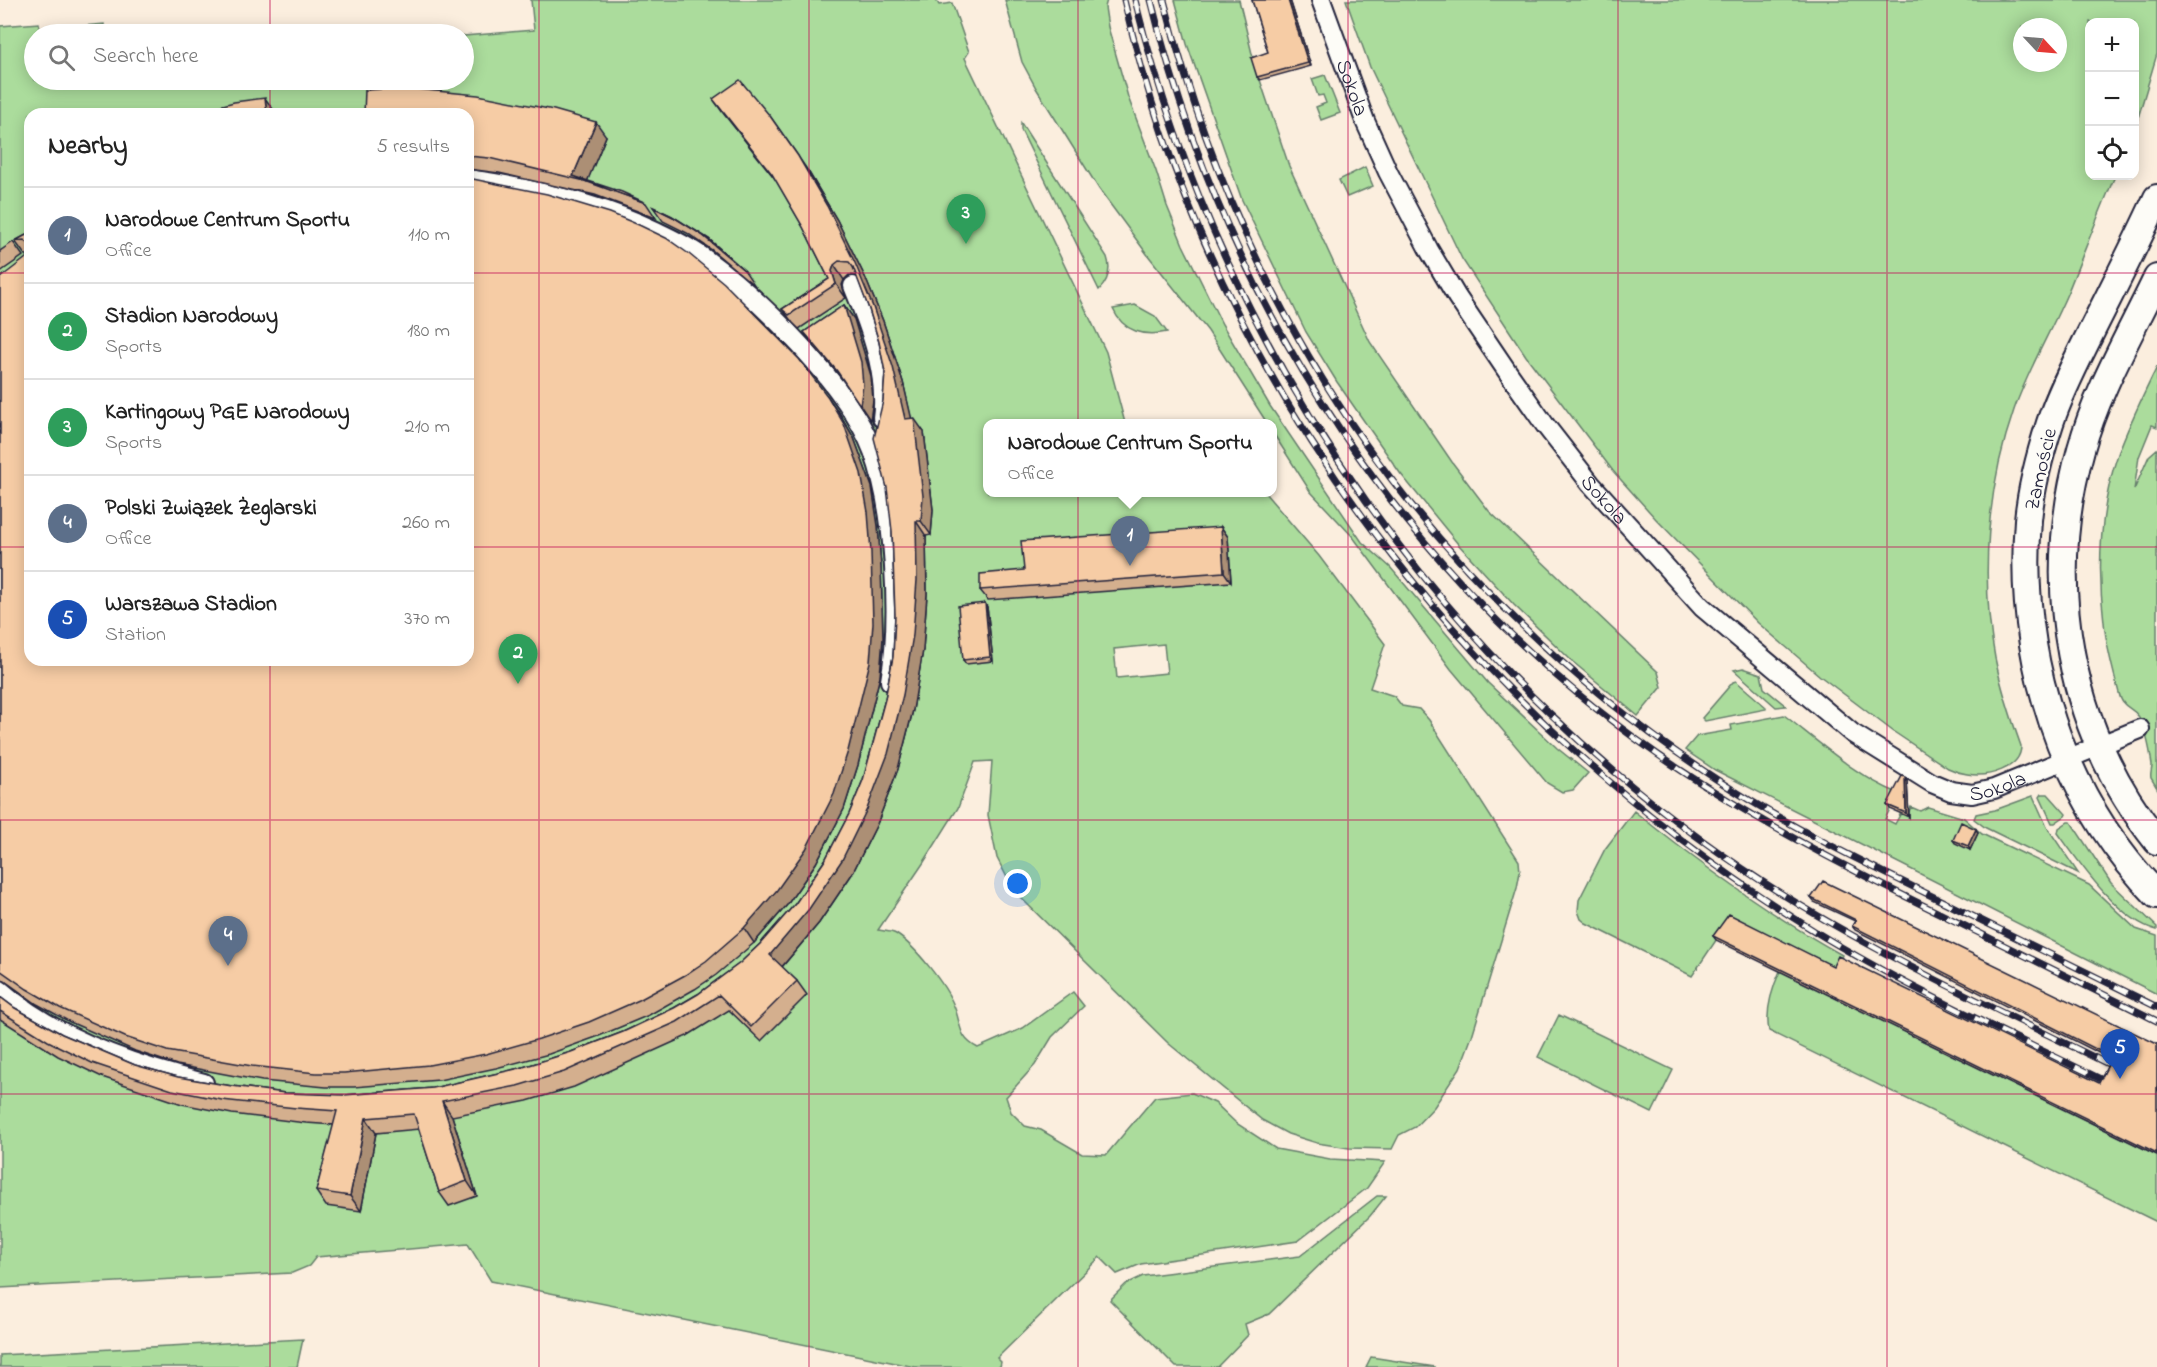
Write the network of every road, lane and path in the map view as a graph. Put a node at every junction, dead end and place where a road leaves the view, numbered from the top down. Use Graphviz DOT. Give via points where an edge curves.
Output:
graph roads {
  1 [pos="1321,0"];
  2 [pos="474,180"];
  3 [pos="2157,198"];
  4 [pos="2157,278"];
  5 [pos="842,314"];
  6 [pos="815,332"];
  7 [pos="797,344"];
  8 [pos="873,451"];
  9 [pos="887,701"];
  10 [pos="2140,729"];
  11 [pos="2099,745"];
  12 [pos="2066,759"];
  13 [pos="2157,841"];
  14 [pos="2157,895"];
  15 [pos="0,990"];
  16 [pos="221,1086"];
  1 -- 12 [label="street, Sokola" via="1374,141 1456,297 1591,484 1702,607 1852,733 1951,791 1984,792"];
  2 -- 7 [label="street" via="604,210 655,231 702,257"];
  3 -- 12 [label="street, Zamoście" via="2051,421 2028,519 2026,573 2033,649 2049,717"];
  4 -- 11 [label="street, Zamoście" via="2099,399 2081,447 2068,515 2066,625 2081,696"];
  5 -- 8 [label="street" via="857,294 885,398"];
  6 -- 7 [label="street"];
  7 -- 8 [label="street" via="852,409"];
  8 -- 9 [label="street" via="894,567 892,669"];
  10 -- 11 [label="street, Sokola"];
  11 -- 12 [label="street, Sokola"];
  11 -- 13 [label="street" via="2115,778"];
  12 -- 14 [label="street" via="2111,839"];
  15 -- 16 [label="street" via="62,1032 157,1071"];
}
